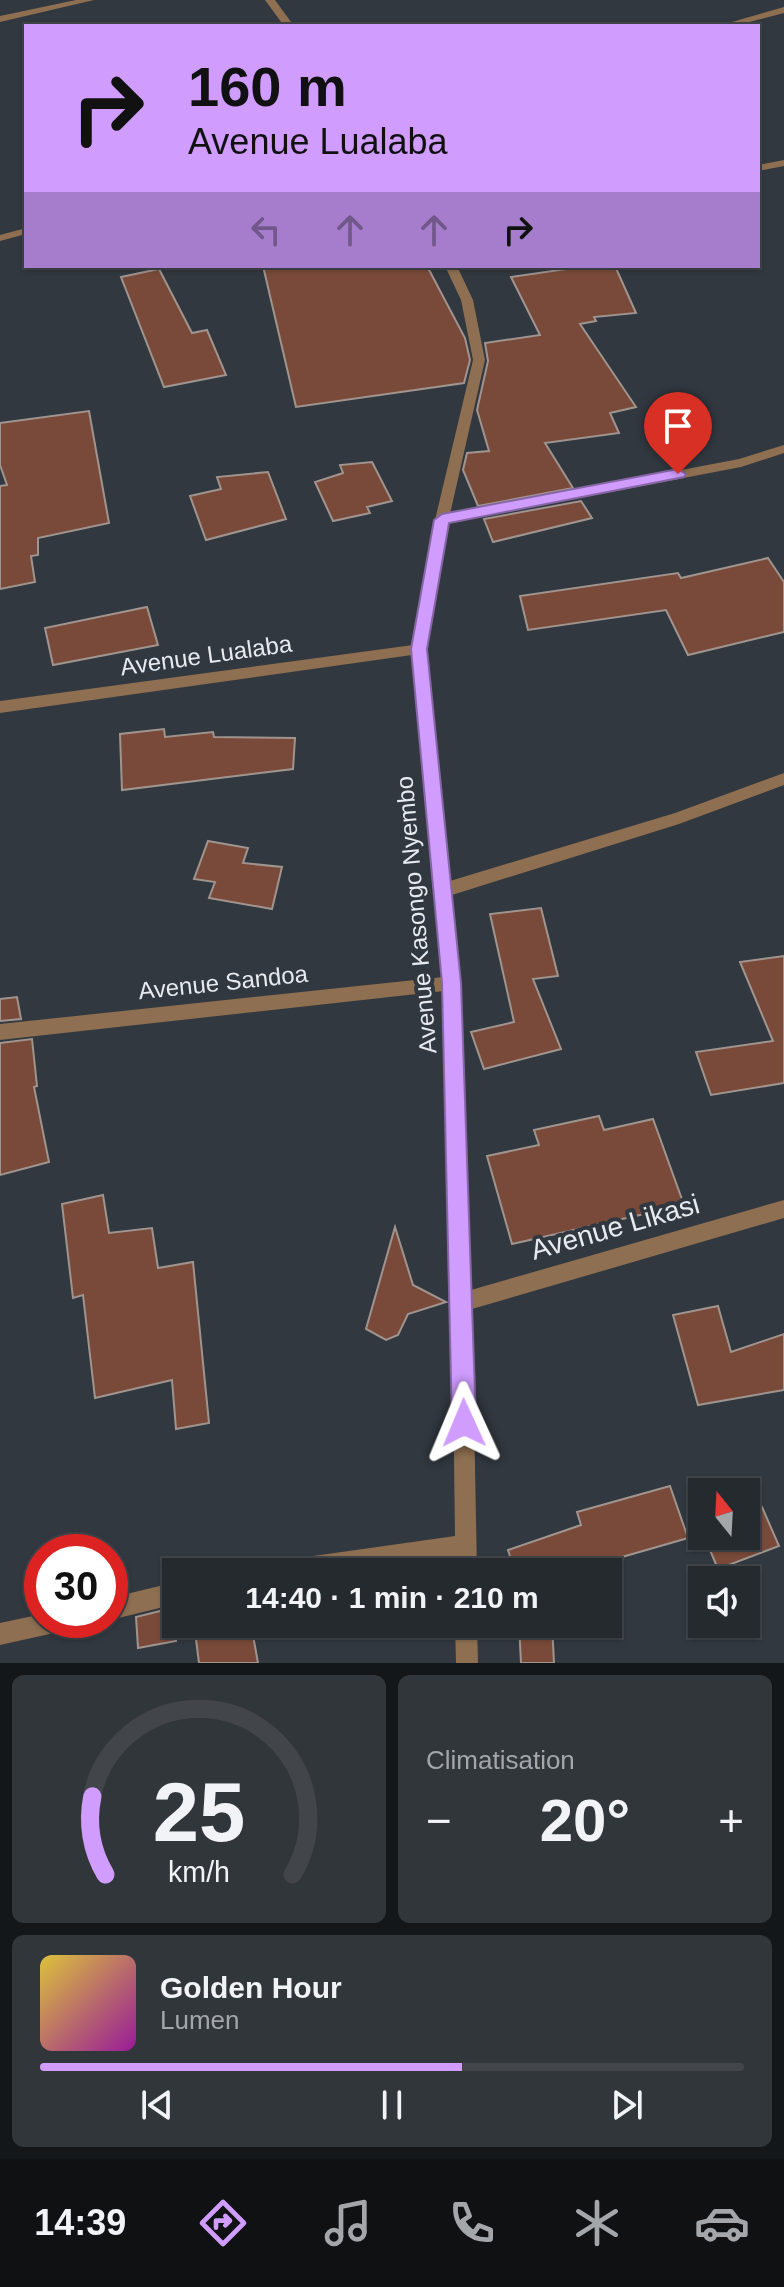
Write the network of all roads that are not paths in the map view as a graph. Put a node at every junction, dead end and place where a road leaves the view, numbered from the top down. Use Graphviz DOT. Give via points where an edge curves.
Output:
graph roads {
  1 [pos="89,0"];
  2 [pos="270,0"];
  3 [pos="784,10"];
  4 [pos="0,19"];
  5 [pos="288,24"];
  6 [pos="731,24"];
  7 [pos="784,163"];
  8 [pos="760,168"];
  9 [pos="24,232"];
  10 [pos="0,238"];
  11 [pos="452,268"];
  12 [pos="784,449"];
  13 [pos="442,520"];
  14 [pos="419,649"];
  15 [pos="0,707"];
  16 [pos="784,779"];
  17 [pos="441,891"];
  18 [pos="452,983"];
  19 [pos="0,1032"];
  20 [pos="784,1209"];
  21 [pos="462,1302"];
  22 [pos="466,1545"];
  23 [pos="375,1558"];
  24 [pos="466,1558"];
  25 [pos="162,1596"];
  26 [pos="128,1605"];
  27 [pos="24,1629"];
  28 [pos="0,1634"];
  29 [pos="466,1638"];
  30 [pos="467,1663"];
  1 -- 4 [label="street"];
  2 -- 5 [label="street"];
  3 -- 6 [label="street"];
  7 -- 8 [label="street"];
  9 -- 10 [label="street"];
  11 -- 13 [label="street, Avenue Kasongo Nyembo" via="467,300 479,360"];
  12 -- 13 [label="street" via="741,463"];
  13 -- 14 [label="street, Avenue Kasongo Nyembo"];
  14 -- 15 [label="street, Avenue Lualaba"];
  14 -- 17 [label="street, Avenue Kasongo Nyembo"];
  16 -- 17 [label="street" via="679,818"];
  17 -- 18 [label="street, Avenue Kasongo Nyembo"];
  18 -- 19 [label="street, Avenue Sandoa"];
  18 -- 21 [label="street, Avenue Kasongo Nyembo"];
  20 -- 21 [label="street, Avenue Likasi"];
  21 -- 22 [label="street, Avenue Kasongo Nyembo"];
  22 -- 23 [label="street"];
  22 -- 24 [label="street, Avenue Kasongo Nyembo"];
  25 -- 26 [label="street"];
  27 -- 28 [label="street"];
  29 -- 30 [label="street"];
}
